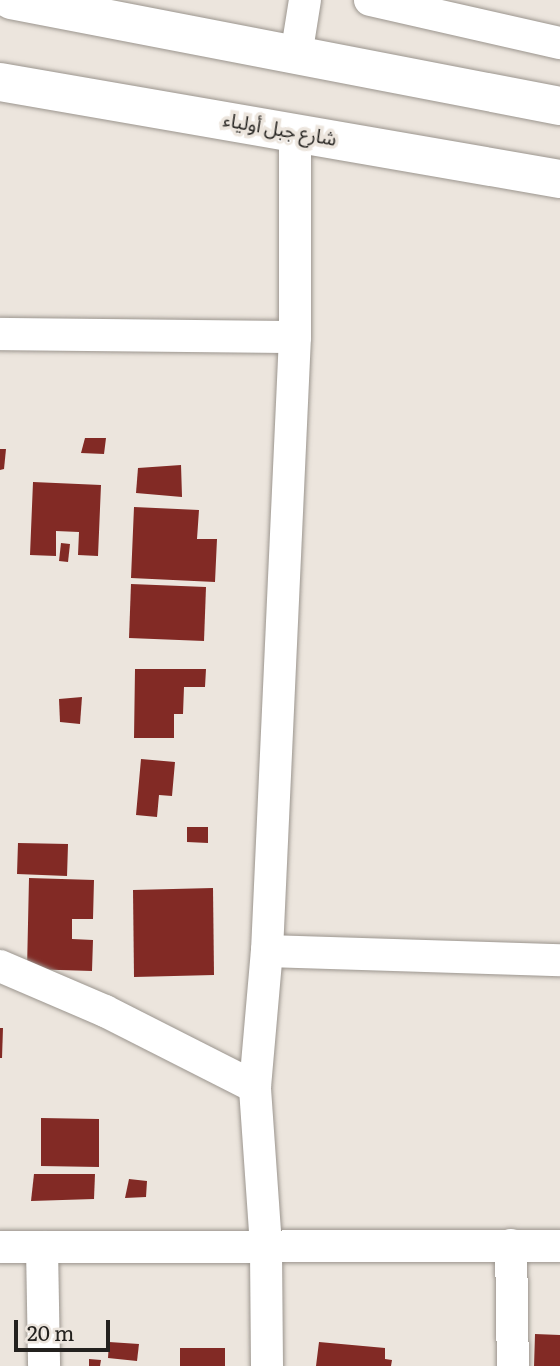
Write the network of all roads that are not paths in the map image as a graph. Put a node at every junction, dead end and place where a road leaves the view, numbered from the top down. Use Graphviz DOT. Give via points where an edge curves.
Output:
graph roads {
  1 [pos="11,0"];
  2 [pos="305,0"];
  3 [pos="370,0"];
  4 [pos="438,6"];
  5 [pos="560,43"];
  6 [pos="296,56"];
  7 [pos="0,82"];
  8 [pos="560,106"];
  9 [pos="295,131"];
  10 [pos="560,179"];
  11 [pos="0,334"];
  12 [pos="295,337"];
  13 [pos="267,951"];
  14 [pos="560,960"];
  15 [pos="0,966"];
  16 [pos="255,1087"];
  17 [pos="510,1245"];
  18 [pos="266,1246"];
  19 [pos="560,1246"];
  20 [pos="0,1247"];
  21 [pos="43,1247"];
  22 [pos="44,1366"];
  23 [pos="267,1366"];
  24 [pos="513,1366"];
  1 -- 6 [label="main road"];
  2 -- 6 [label="street"];
  3 -- 4 [label="street"];
  4 -- 5 [label="street"];
  6 -- 8 [label="main road"];
  7 -- 9 [label="main road, شارع جبل أولياء"];
  9 -- 10 [label="main road, شارع جبل أولياء"];
  9 -- 12 [label="street"];
  11 -- 12 [label="street"];
  12 -- 13 [label="street"];
  13 -- 14 [label="street"];
  13 -- 16 [label="street"];
  15 -- 16 [label="street"];
  16 -- 18 [label="street"];
  17 -- 18 [label="street"];
  17 -- 19 [label="street"];
  17 -- 24 [label="street"];
  18 -- 21 [label="street"];
  18 -- 23 [label="street"];
  20 -- 21 [label="street"];
  21 -- 22 [label="street"];
}
